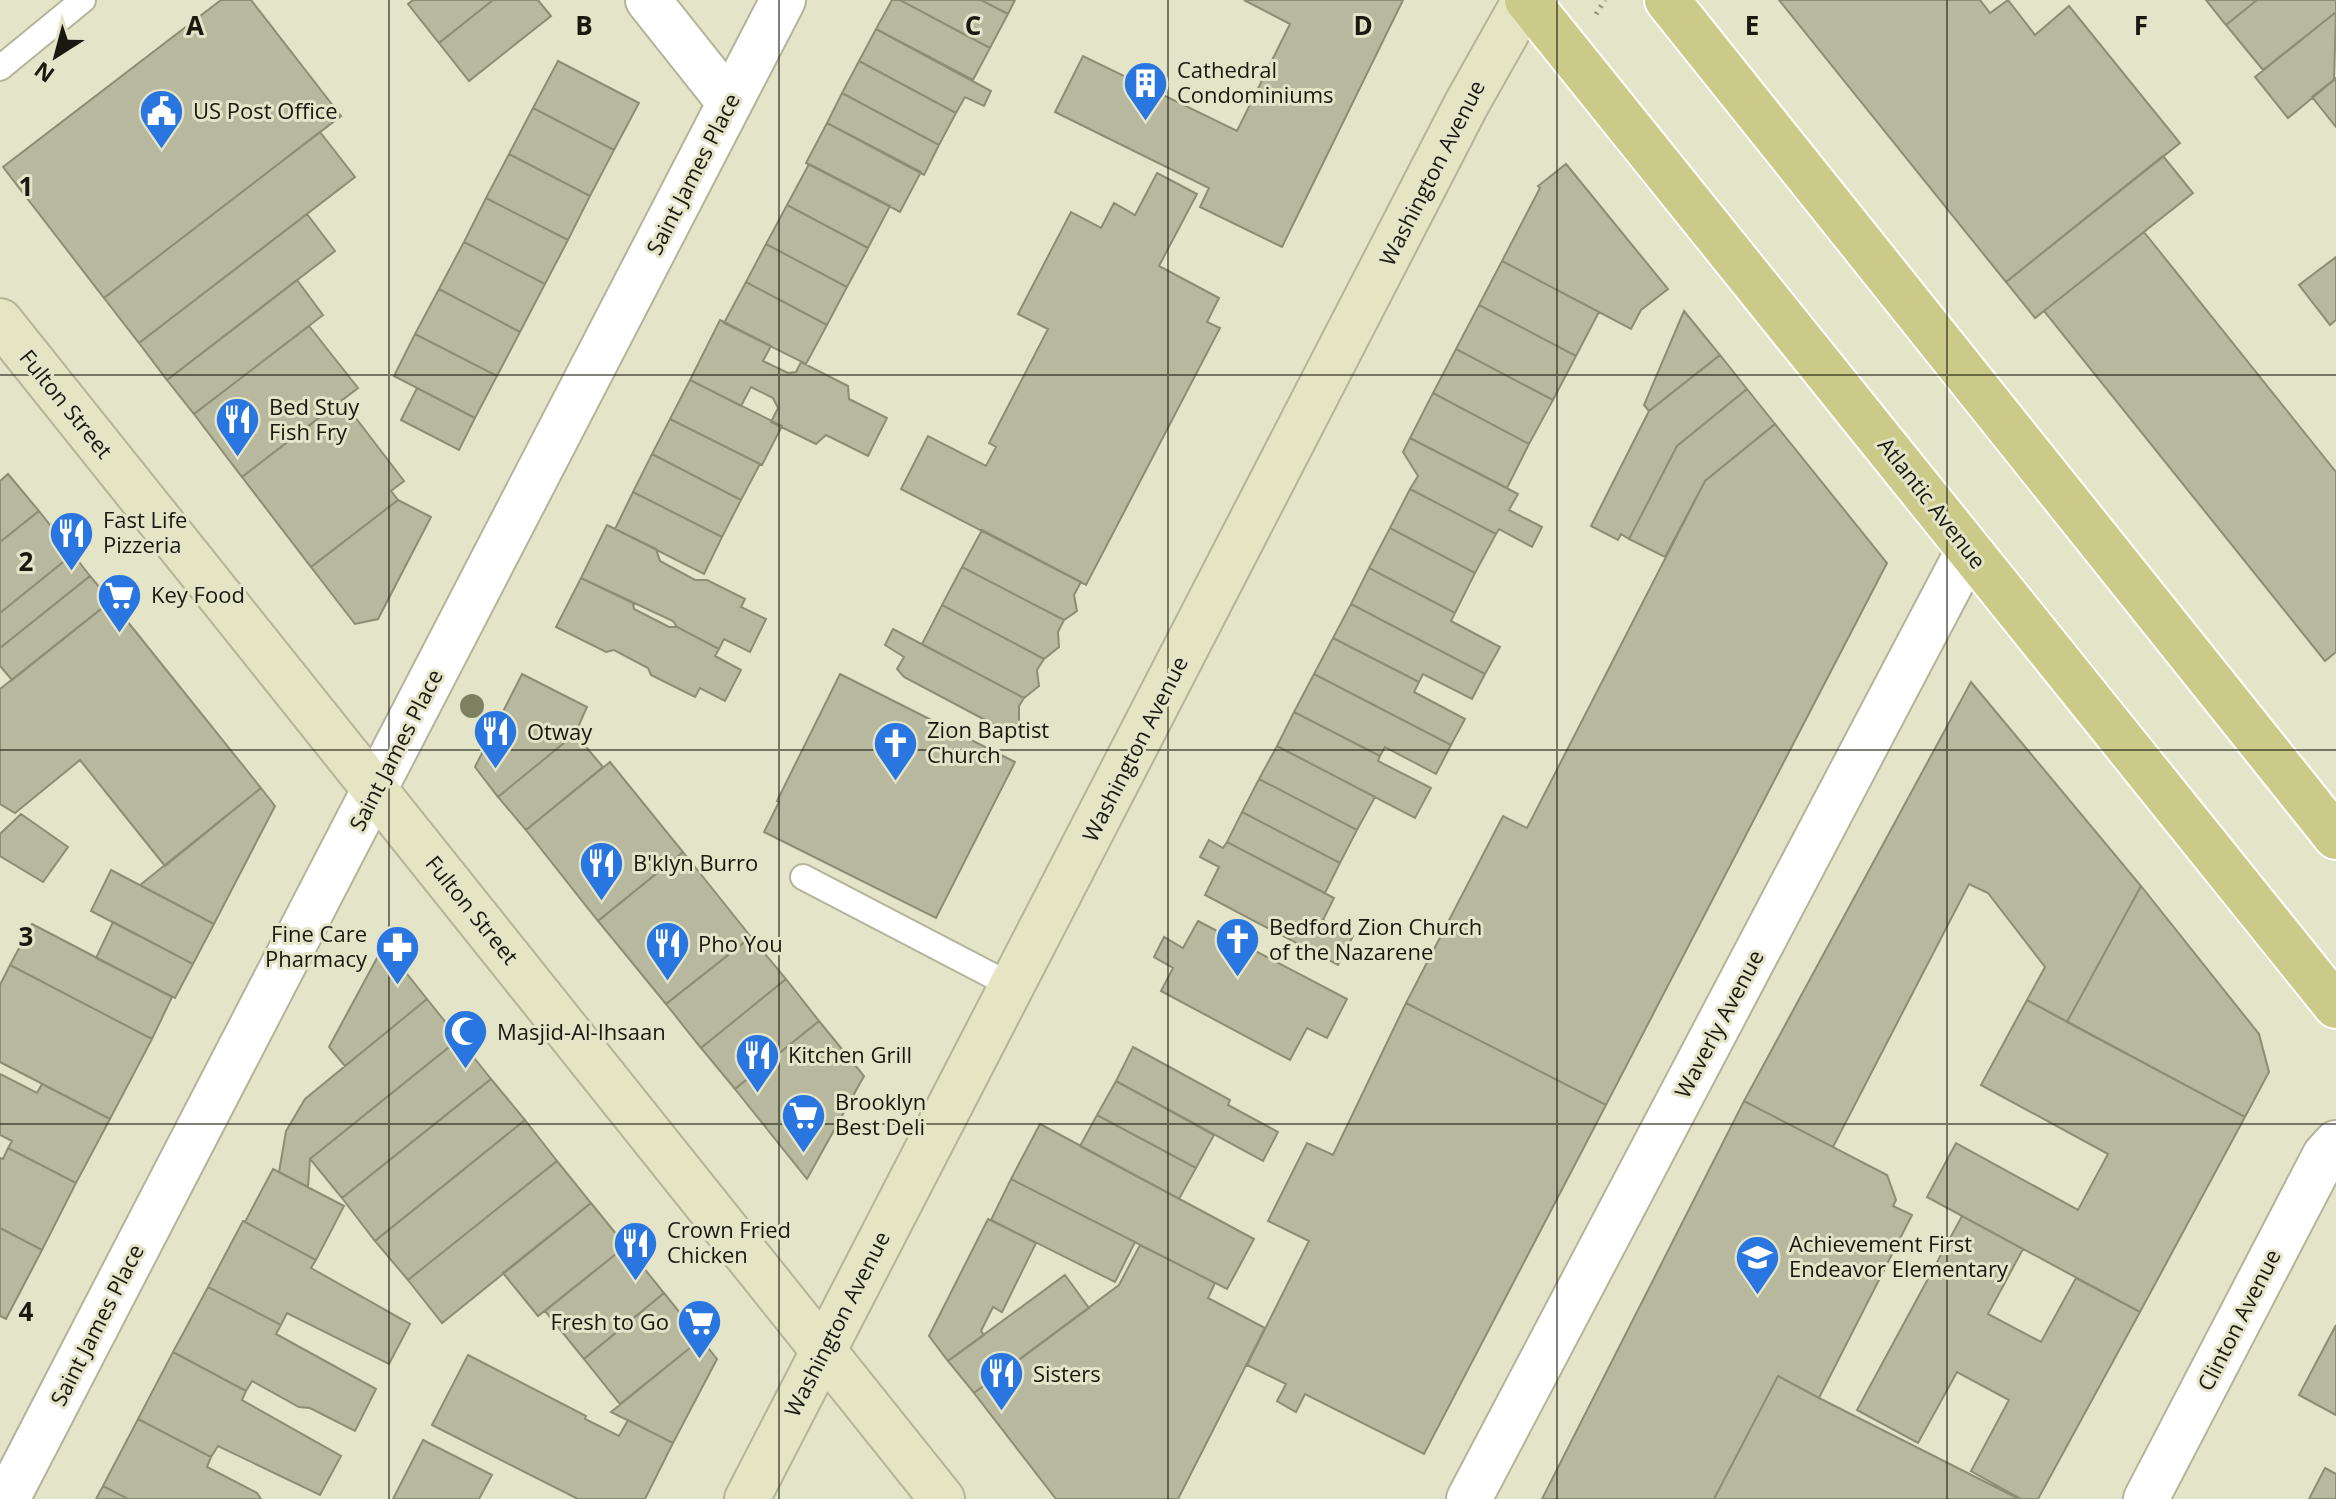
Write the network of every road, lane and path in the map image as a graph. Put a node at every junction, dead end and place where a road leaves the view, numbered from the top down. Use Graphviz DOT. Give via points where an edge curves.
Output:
graph roads {
  1 [pos="83,0"];
  2 [pos="648,0"];
  3 [pos="783,0"];
  4 [pos="1526,0"];
  5 [pos="1605,0"];
  6 [pos="1667,0"];
  7 [pos="1596,15"];
  8 [pos="0,68"];
  9 [pos="729,102"];
  10 [pos="0,321"];
  11 [pos="1969,549"];
  12 [pos="375,790"];
  13 [pos="2336,837"];
  14 [pos="803,877"];
  15 [pos="1012,986"];
  16 [pos="2336,1006"];
  17 [pos="2336,1143"];
  18 [pos="824,1350"];
  19 [pos="7,1499"];
  20 [pos="747,1499"];
  21 [pos="942,1499"];
  22 [pos="1469,1499"];
  23 [pos="2146,1499"];
  1 -- 8 [label="lane"];
  2 -- 9 [label="street"];
  3 -- 9 [label="street, Saint James Place"];
  4 -- 11 [label="main road, Atlantic Avenue"];
  4 -- 15 [label="main road, Washington Avenue" via="1466,105"];
  5 -- 7 [label="path"];
  6 -- 13 [label="main road"];
  9 -- 12 [label="street, Saint James Place"];
  10 -- 12 [label="main road, Fulton Street"];
  11 -- 16 [label="main road, Atlantic Avenue"];
  11 -- 22 [label="street, Waverly Avenue"];
  12 -- 18 [label="main road, Fulton Street"];
  12 -- 19 [label="street, Saint James Place"];
  14 -- 15 [label="lane"];
  15 -- 18 [label="main road, Washington Avenue"];
  17 -- 23 [label="street, Clinton Avenue" via="2325,1155"];
  18 -- 20 [label="main road, Washington Avenue"];
  18 -- 21 [label="main road, Fulton Street"];
}
